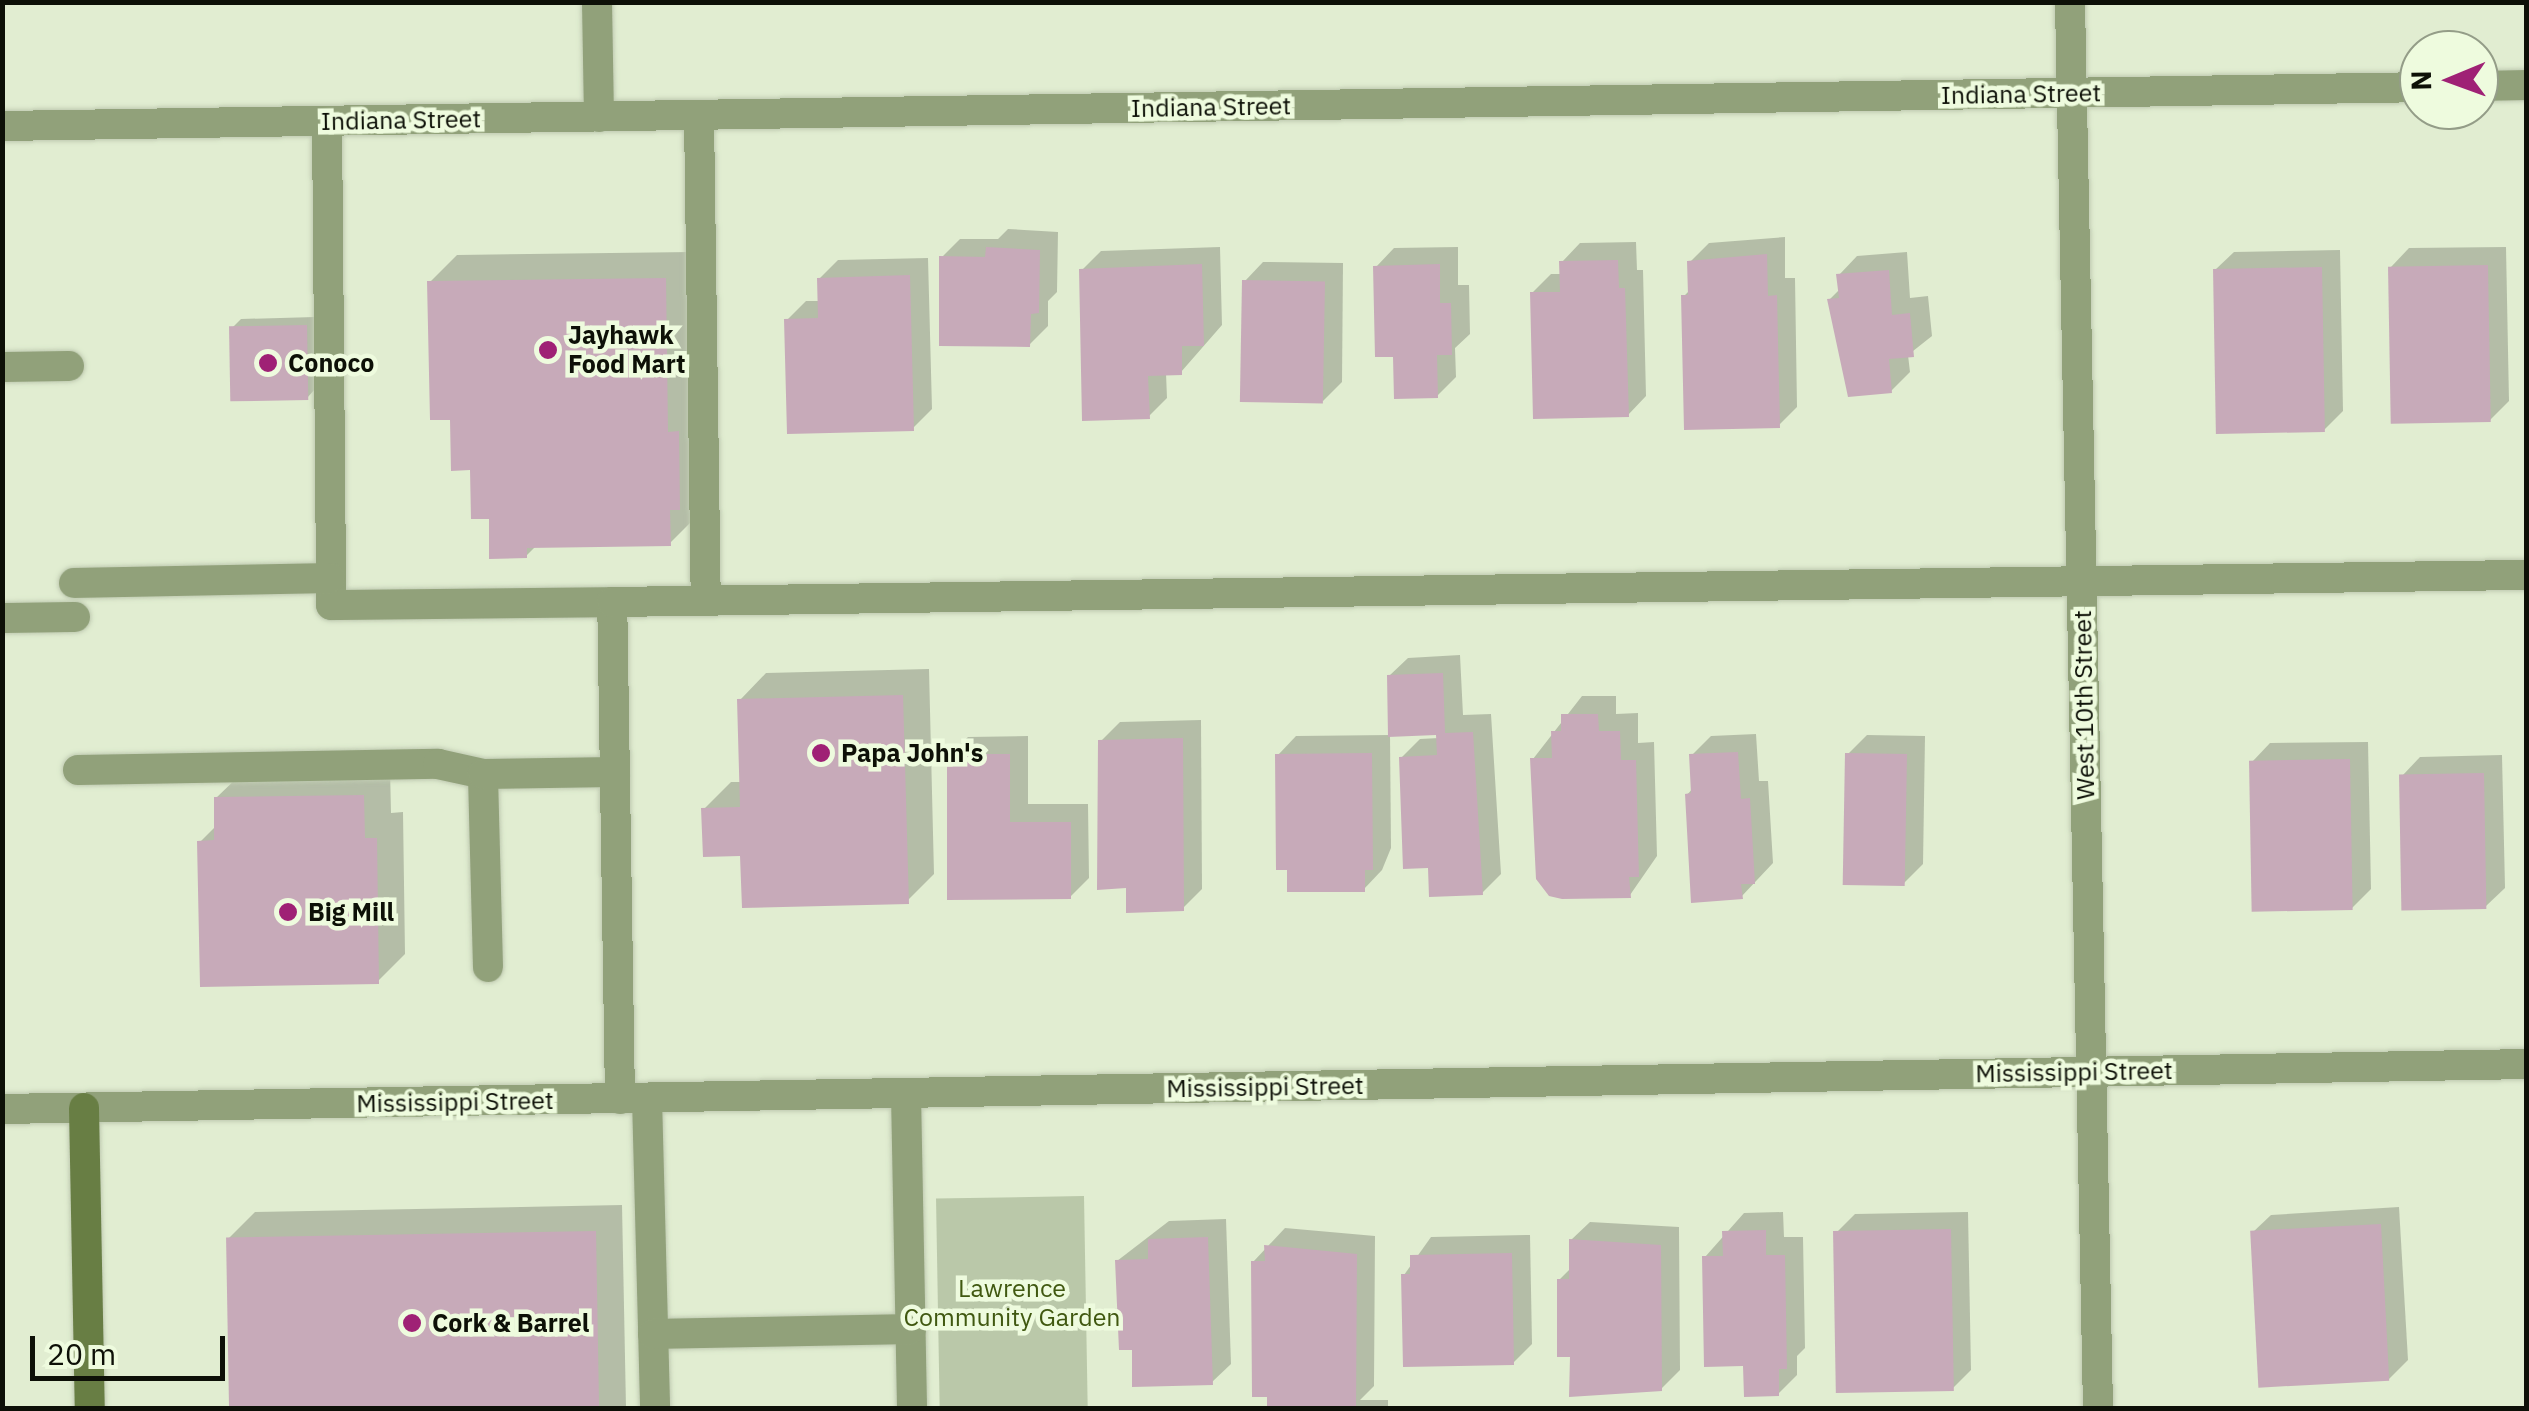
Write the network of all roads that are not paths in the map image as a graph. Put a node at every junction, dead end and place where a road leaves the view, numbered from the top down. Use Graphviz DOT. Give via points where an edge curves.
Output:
graph roads {
  1 [pos="597,2"];
  2 [pos="2070,2"];
  3 [pos="2526,85"];
  4 [pos="2499,86"];
  5 [pos="2399,87"];
  6 [pos="2072,94"];
  7 [pos="699,115"];
  8 [pos="599,117"];
  9 [pos="326,121"];
  10 [pos="2,126"];
  11 [pos="69,366"];
  12 [pos="2,367"];
  13 [pos="2526,575"];
  14 [pos="330,578"];
  15 [pos="2082,582"];
  16 [pos="74,583"];
  17 [pos="706,601"];
  18 [pos="612,602"];
  19 [pos="75,617"];
  20 [pos="2,618"];
  21 [pos="78,770"];
  22 [pos="614,772"];
  23 [pos="483,774"];
  24 [pos="488,966"];
  25 [pos="2526,1064"];
  26 [pos="2091,1072"];
  27 [pos="906,1094"];
  28 [pos="634,1098"];
  29 [pos="84,1108"];
  30 [pos="2,1109"];
  31 [pos="910,1329"];
  32 [pos="654,1334"];
  33 [pos="90,1408"];
  34 [pos="655,1408"];
  35 [pos="912,1408"];
  36 [pos="2098,1408"];
  1 -- 8 [label="street"];
  2 -- 6 [label="street, West 10th Street"];
  3 -- 4 [label="street"];
  5 -- 6 [label="street, Indiana Street"];
  6 -- 7 [label="street, Indiana Street"];
  6 -- 15 [label="street, West 10th Street"];
  7 -- 8 [label="street, Indiana Street"];
  7 -- 17 [label="street"];
  8 -- 9 [label="street, Indiana Street"];
  9 -- 10 [label="street, Indiana Street"];
  9 -- 14 [label="street"];
  11 -- 12 [label="street"];
  13 -- 15 [label="street"];
  14 -- 16 [label="street"];
  14 -- 18 [label="street" via="331,605"];
  15 -- 17 [label="street"];
  15 -- 26 [label="street, West 10th Street"];
  17 -- 18 [label="street"];
  18 -- 22 [label="street"];
  19 -- 20 [label="street"];
  21 -- 23 [label="street" via="438,764"];
  22 -- 23 [label="street"];
  22 -- 28 [label="street"];
  23 -- 24 [label="street"];
  25 -- 26 [label="street, Mississippi Street"];
  26 -- 27 [label="street, Mississippi Street"];
  26 -- 36 [label="street, West 10th Street"];
  27 -- 28 [label="street, Mississippi Street"];
  27 -- 31 [label="street"];
  28 -- 29 [label="street, Mississippi Street"];
  28 -- 32 [label="street"];
  29 -- 30 [label="street, Mississippi Street"];
  29 -- 33 [label="main road"];
  31 -- 32 [label="street"];
  31 -- 35 [label="street"];
  32 -- 34 [label="street"];
}
